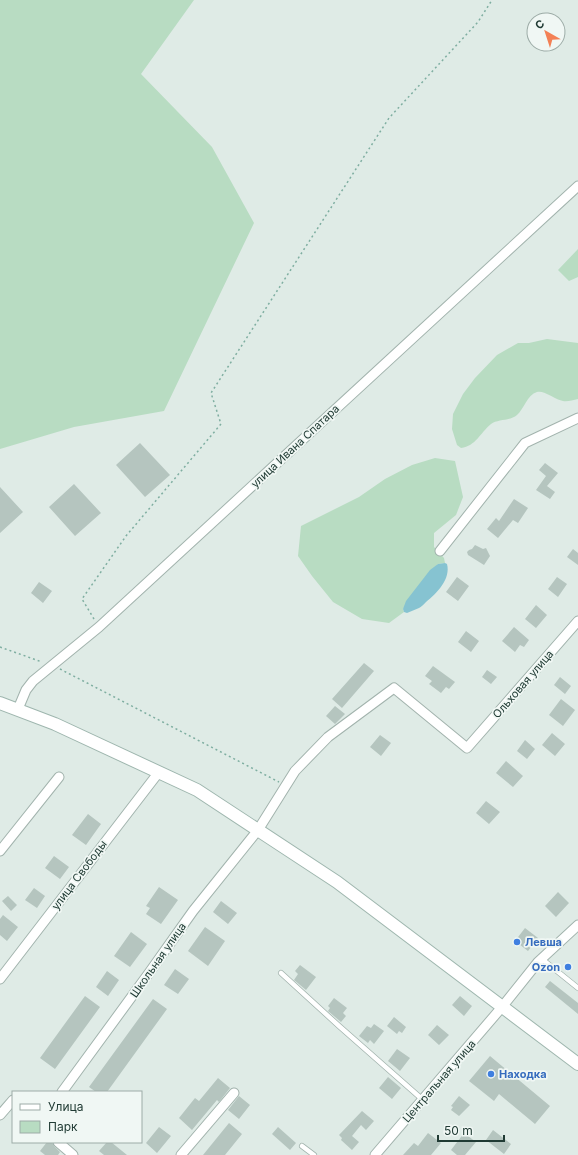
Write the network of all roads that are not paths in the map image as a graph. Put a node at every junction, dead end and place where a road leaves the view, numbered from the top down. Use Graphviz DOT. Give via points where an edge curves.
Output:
graph roads {
  1 [pos="578,186"];
  2 [pos="578,418"];
  3 [pos="440,550"];
  4 [pos="578,621"];
  5 [pos="6,707"];
  6 [pos="467,748"];
  7 [pos="159,772"];
  8 [pos="59,777"];
  9 [pos="258,830"];
  10 [pos="0,851"];
  11 [pos="578,925"];
  12 [pos="542,959"];
  13 [pos="281,973"];
  14 [pos="0,979"];
  15 [pos="578,988"];
  16 [pos="502,1007"];
  17 [pos="578,1064"];
  18 [pos="63,1091"];
  19 [pos="234,1093"];
  20 [pos="423,1100"];
  21 [pos="12,1101"];
  22 [pos="0,1115"];
  23 [pos="59,1143"];
  24 [pos="302,1146"];
  25 [pos="73,1155"];
  26 [pos="181,1155"];
  27 [pos="314,1155"];
  28 [pos="375,1155"];
  1 -- 5 [label="street, улица Ивана Спатара" via="99,626 32,681 26,690"];
  2 -- 3 [label="street" via="525,444"];
  4 -- 6 [label="street, Ольховая улица"];
  5 -- 7 [label="main road" via="55,724"];
  6 -- 9 [label="street, Школьная улица" via="394,688 328,737 295,771"];
  7 -- 9 [label="main road" via="196,790"];
  7 -- 14 [label="street, улица Свободы"];
  8 -- 10 [label="street"];
  9 -- 16 [label="main road" via="337,882"];
  9 -- 18 [label="street, Школьная улица" via="193,911"];
  11 -- 12 [label="street, Центральная улица"];
  12 -- 15 [label="lane"];
  12 -- 16 [label="street, Центральная улица"];
  13 -- 20 [label="lane"];
  16 -- 17 [label="main road"];
  16 -- 20 [label="street, Центральная улица"];
  19 -- 26 [label="street"];
  20 -- 28 [label="street, Центральная улица"];
  21 -- 22 [label="street"];
  23 -- 25 [label="street"];
  24 -- 27 [label="lane"];
}
